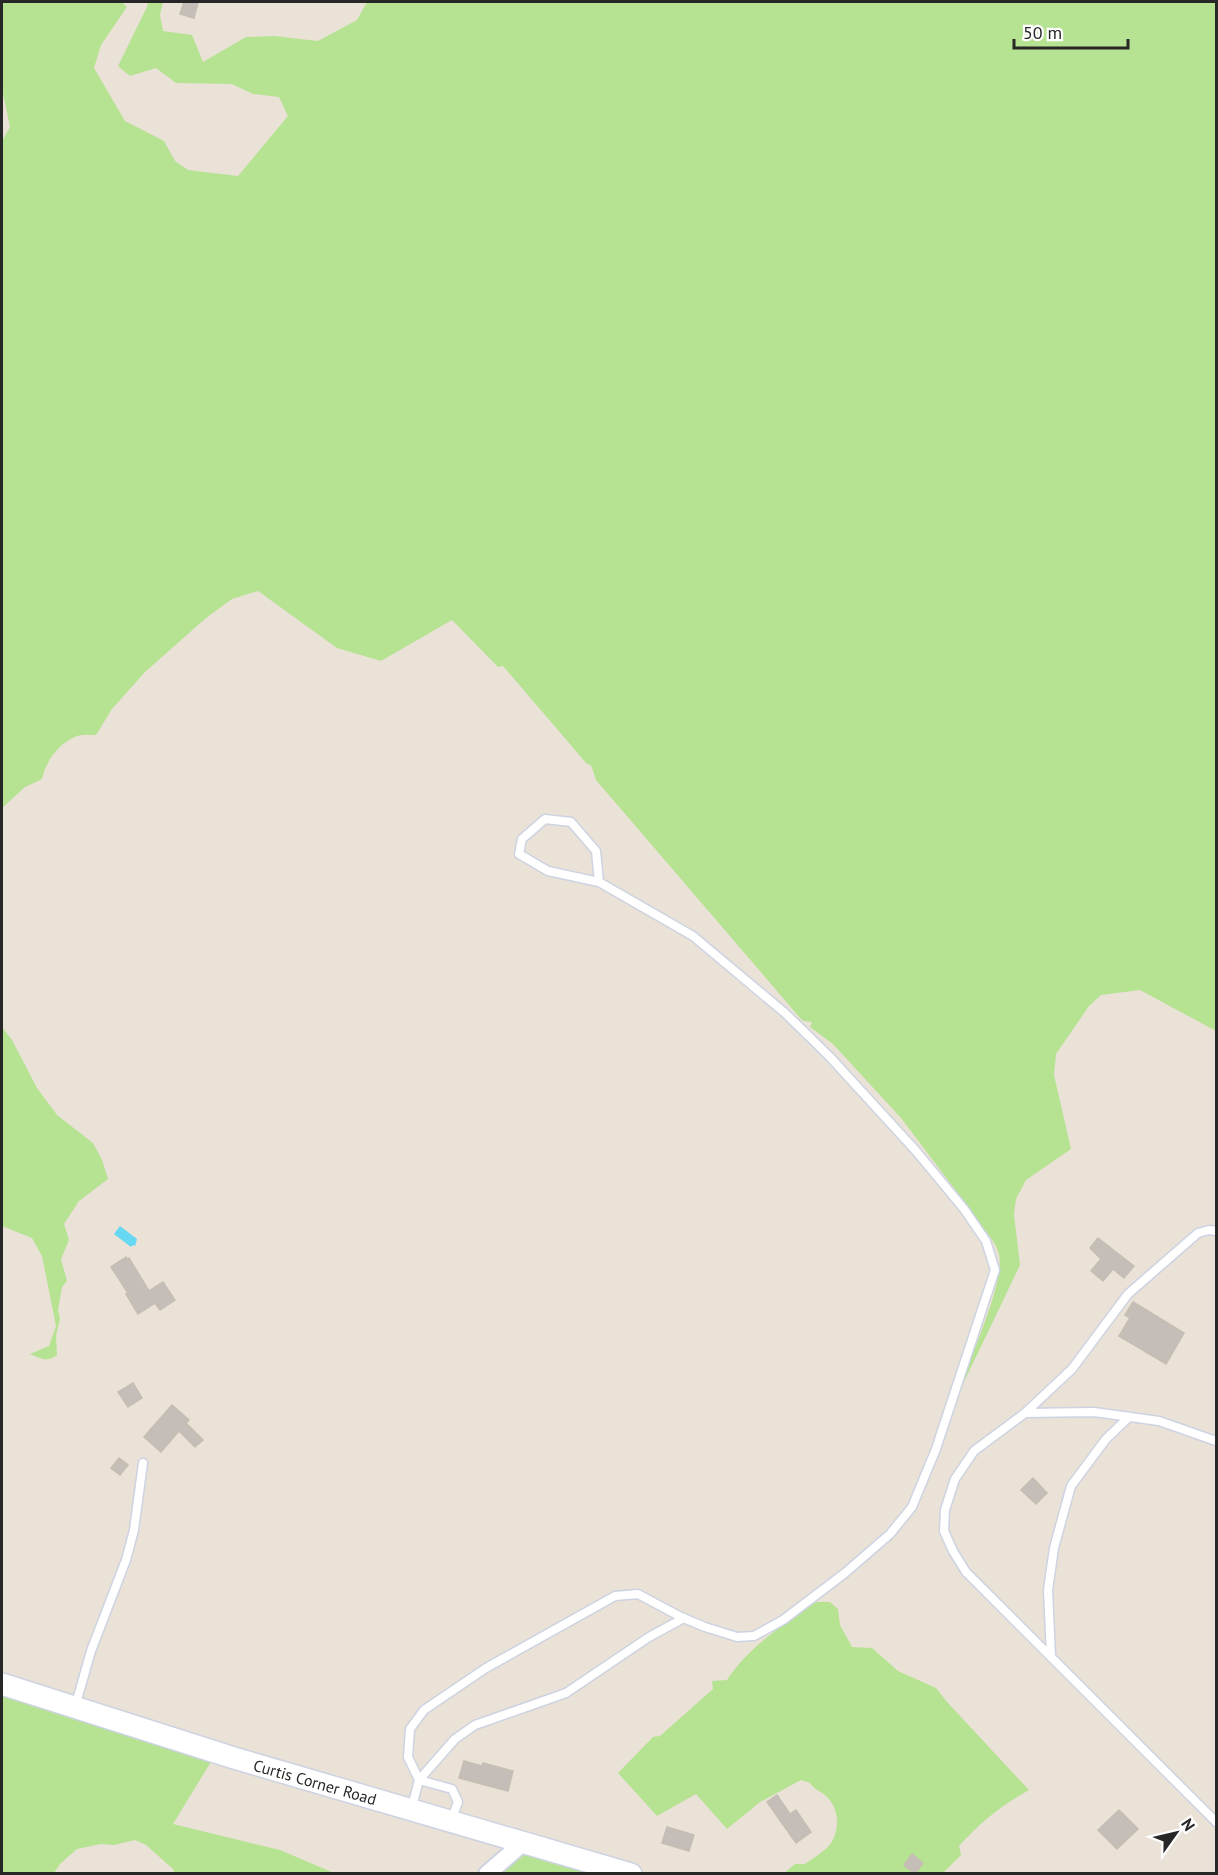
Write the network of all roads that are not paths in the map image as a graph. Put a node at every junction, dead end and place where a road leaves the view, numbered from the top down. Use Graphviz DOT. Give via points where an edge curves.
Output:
graph roads {
  1 [pos="599,882"];
  2 [pos="1216,1231"];
  3 [pos="1026,1413"];
  4 [pos="1129,1417"];
  5 [pos="1216,1441"];
  6 [pos="143,1463"];
  7 [pos="684,1618"];
  8 [pos="1051,1656"];
  9 [pos="2,1684"];
  10 [pos="75,1707"];
  11 [pos="419,1780"];
  12 [pos="411,1810"];
  13 [pos="451,1822"];
  14 [pos="1216,1822"];
  15 [pos="524,1842"];
  16 [pos="488,1874"];
  17 [pos="631,1874"];
  1 -- 1 [label="lane" via="596,851 571,822 545,819 522,839 519,854 548,872"];
  1 -- 7 [label="lane" via="693,936 785,1013 830,1057 964,1209 986,1241 995,1270 936,1449 912,1507 890,1534 792,1614 754,1636 737,1637"];
  2 -- 3 [label="lane" via="1198,1233 1128,1294 1072,1369"];
  3 -- 4 [label="lane"];
  3 -- 8 [label="lane" via="974,1451 967,1461 955,1479 945,1510 944,1531 966,1572"];
  4 -- 5 [label="lane" via="1160,1422"];
  4 -- 8 [label="lane" via="1106,1439 1071,1486 1054,1548 1048,1590"];
  6 -- 10 [label="lane" via="126,1560 91,1651"];
  7 -- 11 [label="lane" via="566,1693 475,1725 455,1739"];
  7 -- 11 [label="lane" via="638,1594 615,1596 486,1668 423,1710 410,1729 408,1756"];
  8 -- 14 [label="lane"];
  9 -- 10 [label="street, Curtis Corner Road"];
  10 -- 12 [label="street, Curtis Corner Road"];
  11 -- 12 [label="lane"];
  11 -- 13 [label="lane" via="452,1789 458,1802"];
  12 -- 13 [label="street, Curtis Corner Road"];
  13 -- 15 [label="street, Curtis Corner Road"];
  15 -- 16 [label="street"];
  15 -- 17 [label="street, Curtis Corner Road"];
}
